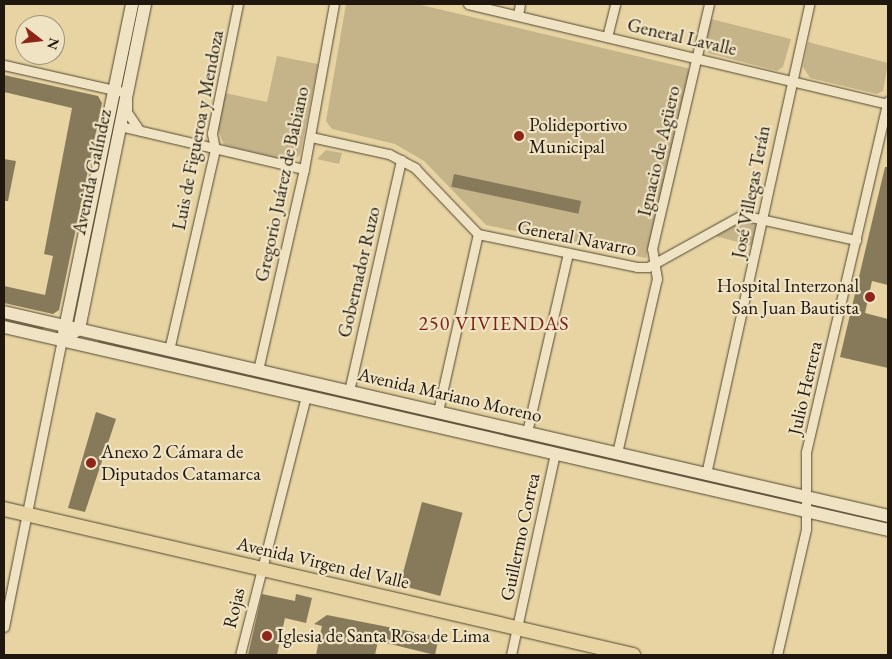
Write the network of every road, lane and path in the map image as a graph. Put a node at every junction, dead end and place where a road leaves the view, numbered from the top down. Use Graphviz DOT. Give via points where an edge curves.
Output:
graph roads {
  1 [pos="132,4"];
  2 [pos="145,4"];
  3 [pos="238,4"];
  4 [pos="334,4"];
  5 [pos="468,4"];
  6 [pos="520,4"];
  7 [pos="615,4"];
  8 [pos="709,4"];
  9 [pos="809,4"];
  10 [pos="518,15"];
  11 [pos="607,37"];
  12 [pos="698,58"];
  13 [pos="4,65"];
  14 [pos="791,80"];
  15 [pos="121,91"];
  16 [pos="888,103"];
  17 [pos="120,126"];
  18 [pos="140,130"];
  19 [pos="311,136"];
  20 [pos="214,149"];
  21 [pos="401,160"];
  22 [pos="304,170"];
  23 [pos="762,218"];
  24 [pos="478,234"];
  25 [pos="856,240"];
  26 [pos="568,253"];
  27 [pos="655,262"];
  28 [pos="4,312"];
  29 [pos="65,326"];
  30 [pos="4,327"];
  31 [pos="79,329"];
  32 [pos="62,340"];
  33 [pos="168,350"];
  34 [pos="258,370"];
  35 [pos="349,391"];
  36 [pos="306,398"];
  37 [pos="438,411"];
  38 [pos="527,432"];
  39 [pos="617,453"];
  40 [pos="555,454"];
  41 [pos="706,474"];
  42 [pos="806,496"];
  43 [pos="4,509"];
  44 [pos="806,512"];
  45 [pos="26,514"];
  46 [pos="888,516"];
  47 [pos="888,530"];
  48 [pos="260,568"];
  49 [pos="4,627"];
  50 [pos="517,628"];
  51 [pos="240,655"];
  52 [pos="511,655"];
  53 [pos="633,655"];
  54 [pos="777,655"];
  1 -- 15 [label="main road, Avenida Galíndez"];
  2 -- 15 [label="main road, Avenida Galíndez"];
  3 -- 20 [label="street, Luis de Figueroa y Mendoza" via="212,133"];
  4 -- 19 [label="street, Gregorio Juárez de Babiano"];
  5 -- 10 [label="street, General Lavalle"];
  6 -- 10 [label="street"];
  7 -- 11 [label="street"];
  8 -- 12 [label="street, Ignacio de Agüero"];
  9 -- 14 [label="street, José Villegas Terán"];
  10 -- 11 [label="street, General Lavalle"];
  11 -- 12 [label="street, General Lavalle"];
  12 -- 14 [label="street, General Lavalle"];
  12 -- 27 [label="street, Ignacio de Agüero" via="652,249"];
  13 -- 15 [label="street"];
  14 -- 16 [label="street, General Lavalle"];
  14 -- 23 [label="street, José Villegas Terán"];
  15 -- 17 [label="main road, Avenida Galíndez"];
  15 -- 18 [label="street" via="127,112"];
  15 -- 29 [label="main road, Avenida Galíndez"];
  16 -- 25 [label="street, Julio Herrera"];
  17 -- 18 [label="street"];
  17 -- 31 [label="main road, Avenida Galíndez"];
  18 -- 20 [label="street"];
  19 -- 21 [label="street" via="389,154"];
  19 -- 22 [label="street, Gregorio Juárez de Babiano"];
  20 -- 22 [label="street"];
  20 -- 33 [label="street, Luis de Figueroa y Mendoza"];
  21 -- 24 [label="street" via="415,168"];
  21 -- 35 [label="street, Gobernador Ruzo"];
  22 -- 34 [label="street, Gregorio Juárez de Babiano"];
  23 -- 25 [label="street, General Navarro"];
  23 -- 27 [label="street, General Navarro" via="742,215 729,219"];
  23 -- 41 [label="street, José Villegas Terán"];
  24 -- 26 [label="street, General Navarro"];
  24 -- 37 [label="street"];
  25 -- 42 [label="street, Julio Herrera" via="806,452"];
  26 -- 27 [label="street, General Navarro" via="637,267"];
  26 -- 38 [label="street"];
  27 -- 39 [label="street, Ignacio de Agüero" via="657,280"];
  28 -- 29 [label="main road, Avenida Mariano Moreno"];
  29 -- 31 [label="main road, Avenida Mariano Moreno"];
  29 -- 32 [label="main road, Avenida Galíndez"];
  30 -- 32 [label="main road, Avenida Mariano Moreno"];
  31 -- 32 [label="main road"];
  31 -- 33 [label="main road, Avenida Mariano Moreno"];
  32 -- 36 [label="main road, Avenida Mariano Moreno"];
  32 -- 45 [label="street, Avenida Galíndez"];
  33 -- 34 [label="main road, Avenida Mariano Moreno"];
  34 -- 35 [label="main road, Avenida Mariano Moreno"];
  35 -- 37 [label="main road, Avenida Mariano Moreno"];
  36 -- 40 [label="main road, Avenida Mariano Moreno"];
  36 -- 48 [label="street"];
  37 -- 38 [label="main road, Avenida Mariano Moreno"];
  38 -- 39 [label="main road, Avenida Mariano Moreno"];
  39 -- 41 [label="main road, Avenida Mariano Moreno"];
  40 -- 44 [label="main road, Avenida Mariano Moreno"];
  40 -- 50 [label="street, Guillermo Correa"];
  41 -- 42 [label="main road, Avenida Mariano Moreno"];
  42 -- 44 [label="street, Julio Herrera"];
  42 -- 46 [label="main road, Avenida Mariano Moreno"];
  43 -- 45 [label="main road, Avenida Virgen del Valle"];
  44 -- 47 [label="main road, Avenida Mariano Moreno"];
  44 -- 54 [label="street, Julio Herrera"];
  45 -- 48 [label="main road, Avenida Virgen del Valle"];
  45 -- 49 [label="street, Avenida Galíndez"];
  48 -- 50 [label="main road, Avenida Virgen del Valle"];
  48 -- 51 [label="street, Rojas"];
  50 -- 52 [label="street, Guillermo Correa"];
  50 -- 53 [label="main road, Avenida Virgen del Valle"];
}
